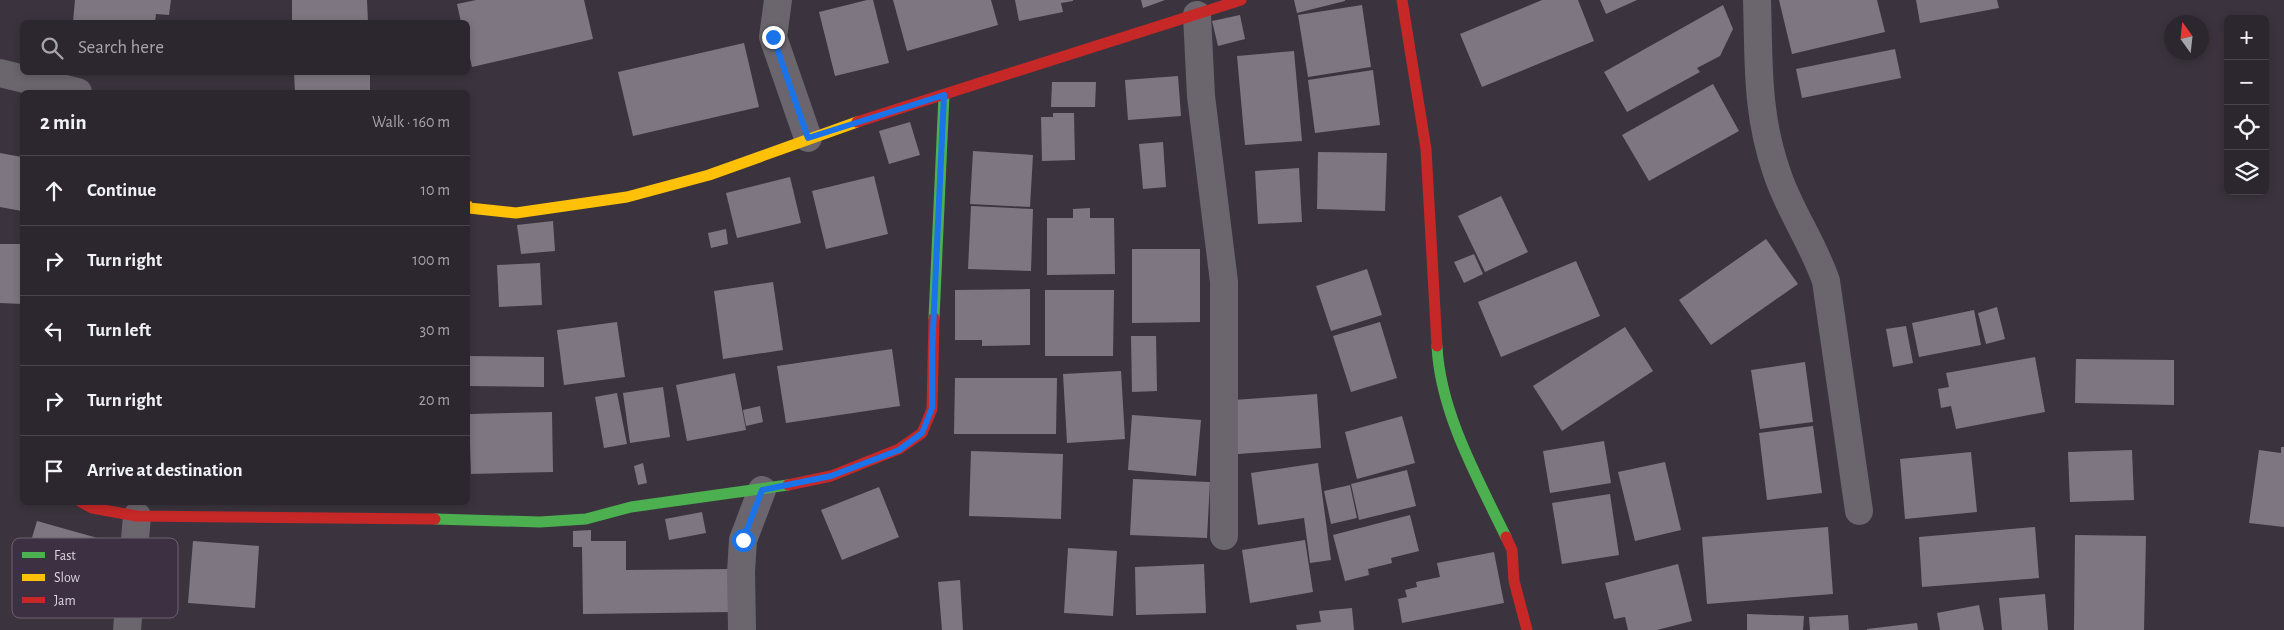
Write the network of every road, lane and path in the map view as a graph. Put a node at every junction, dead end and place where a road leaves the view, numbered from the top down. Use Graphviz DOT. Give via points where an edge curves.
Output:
graph roads {
  1 [pos="778,0"];
  2 [pos="1241,0"];
  3 [pos="1402,0"];
  4 [pos="1757,0"];
  5 [pos="1197,14"];
  6 [pos="0,73"];
  7 [pos="69,90"];
  8 [pos="944,95"];
  9 [pos="808,138"];
  10 [pos="470,208"];
  11 [pos="762,490"];
  12 [pos="86,505"];
  13 [pos="1858,511"];
  14 [pos="137,516"];
  15 [pos="1224,536"];
  16 [pos="135,538"];
  17 [pos="742,630"];
  18 [pos="1527,630"];
  1 -- 9 [label="street" via="773,37"];
  2 -- 5 [label="street"];
  3 -- 18 [label="street" via="1426,149 1437,354 1464,450 1512,550 1514,581"];
  4 -- 13 [label="street" via="1758,86 1763,127 1777,175 1826,281"];
  5 -- 8 [label="street"];
  5 -- 15 [label="street" via="1201,96 1224,282"];
  6 -- 7 [label="street"];
  8 -- 9 [label="street"];
  8 -- 11 [label="street" via="932,408 922,433 899,450 831,476"];
  9 -- 10 [label="street" via="709,175 627,197 516,213"];
  11 -- 14 [label="street" via="631,507 586,519 540,522"];
  11 -- 17 [label="street" via="743,540 740,572"];
  12 -- 14 [label="street"];
  14 -- 16 [label="street"];
}
